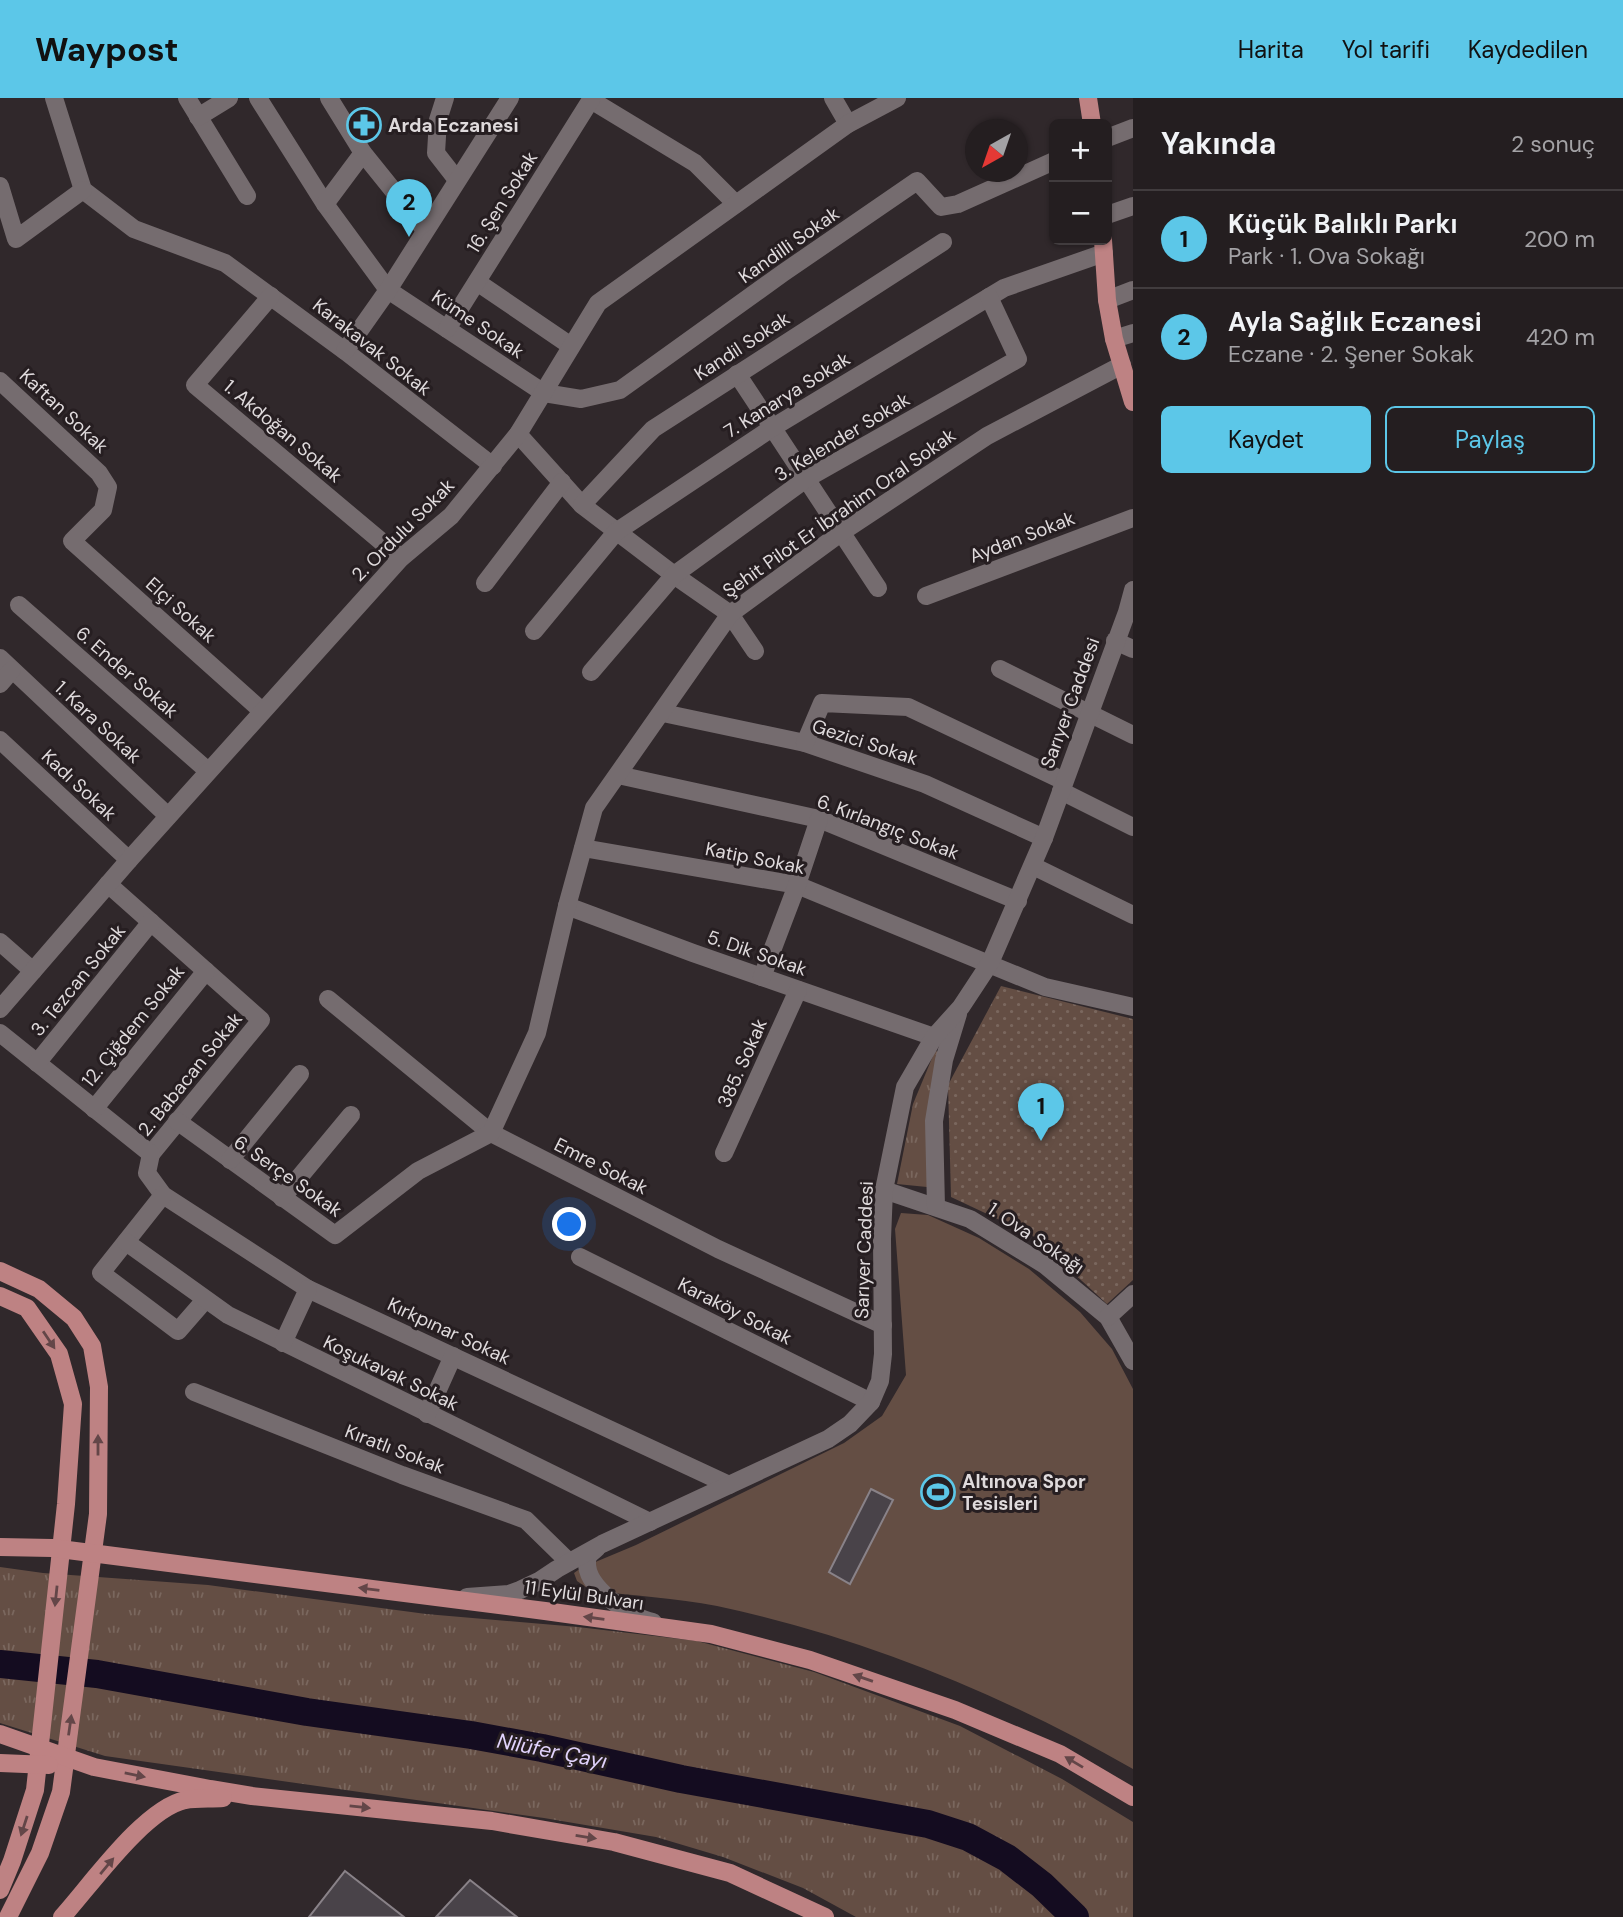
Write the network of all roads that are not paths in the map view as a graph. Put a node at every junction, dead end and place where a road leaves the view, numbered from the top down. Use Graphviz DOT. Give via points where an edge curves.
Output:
graph roads {
  1 [pos="54,98"];
  2 [pos="187,98"];
  3 [pos="229,98"];
  4 [pos="258,98"];
  5 [pos="329,98"];
  6 [pos="446,98"];
  7 [pos="510,98"];
  8 [pos="833,98"];
  9 [pos="897,98"];
  10 [pos="1088,98"];
  11 [pos="592,99"];
  12 [pos="198,117"];
  13 [pos="1091,119"];
  14 [pos="848,124"];
  15 [pos="1133,128"];
  16 [pos="1112,136"];
  17 [pos="363,153"];
  18 [pos="1049,163"];
  19 [pos="457,180"];
  20 [pos="0,186"];
  21 [pos="83,190"];
  22 [pos="247,196"];
  23 [pos="325,204"];
  24 [pos="736,204"];
  25 [pos="1133,206"];
  26 [pos="1112,213"];
  27 [pos="0,223"];
  28 [pos="425,230"];
  29 [pos="16,239"];
  30 [pos="943,242"];
  31 [pos="1104,246"];
  32 [pos="477,282"];
  33 [pos="388,290"];
  34 [pos="1133,290"];
  35 [pos="271,296"];
  36 [pos="989,297"];
  37 [pos="1107,300"];
  38 [pos="447,329"];
  39 [pos="1133,333"];
  40 [pos="1114,339"];
  41 [pos="571,346"];
  42 [pos="345,351"];
  43 [pos="1122,365"];
  44 [pos="737,374"];
  45 [pos="0,381"];
  46 [pos="544,393"];
  47 [pos="1133,402"];
  48 [pos="772,428"];
  49 [pos="518,434"];
  50 [pos="493,467"];
  51 [pos="806,479"];
  52 [pos="562,482"];
  53 [pos="582,505"];
  54 [pos="1133,518"];
  55 [pos="616,532"];
  56 [pos="842,532"];
  57 [pos="72,541"];
  58 [pos="401,558"];
  59 [pos="674,575"];
  60 [pos="485,583"];
  61 [pos="878,588"];
  62 [pos="1133,590"];
  63 [pos="926,596"];
  64 [pos="19,606"];
  65 [pos="730,614"];
  66 [pos="534,631"];
  67 [pos="1115,641"];
  68 [pos="1133,649"];
  69 [pos="755,651"];
  70 [pos="6,664"];
  71 [pos="1000,669"];
  72 [pos="591,672"];
  73 [pos="0,684"];
  74 [pos="262,711"];
  75 [pos="663,713"];
  76 [pos="1089,713"];
  77 [pos="1133,735"];
  78 [pos="0,740"];
  79 [pos="805,743"];
  80 [pos="208,771"];
  81 [pos="618,775"];
  82 [pos="1062,786"];
  83 [pos="168,816"];
  84 [pos="819,820"];
  85 [pos="1133,827"];
  86 [pos="1044,838"];
  87 [pos="583,848"];
  88 [pos="129,860"];
  89 [pos="1032,866"];
  90 [pos="108,884"];
  91 [pos="797,885"];
  92 [pos="1017,901"];
  93 [pos="567,906"];
  94 [pos="1133,915"];
  95 [pos="152,922"];
  96 [pos="0,942"];
  97 [pos="990,963"];
  98 [pos="33,971"];
  99 [pos="206,971"];
  100 [pos="762,977"];
  101 [pos="797,989"];
  102 [pos="328,999"];
  103 [pos="961,1007"];
  104 [pos="1133,1007"];
  105 [pos="0,1009"];
  106 [pos="0,1034"];
  107 [pos="934,1037"];
  108 [pos="37,1063"];
  109 [pos="300,1074"];
  110 [pos="94,1109"];
  111 [pos="351,1115"];
  112 [pos="177,1121"];
  113 [pos="491,1133"];
  114 [pos="724,1153"];
  115 [pos="151,1154"];
  116 [pos="230,1160"];
  117 [pos="884,1190"];
  118 [pos="163,1195"];
  119 [pos="282,1198"];
  120 [pos="936,1207"];
  121 [pos="126,1242"];
  122 [pos="580,1257"];
  123 [pos="0,1271"];
  124 [pos="308,1289"];
  125 [pos="1133,1294"];
  126 [pos="0,1296"];
  127 [pos="205,1300"];
  128 [pos="1108,1317"];
  129 [pos="883,1325"];
  130 [pos="283,1343"];
  131 [pos="453,1356"];
  132 [pos="1133,1362"];
  133 [pos="194,1392"];
  134 [pos="871,1402"];
  135 [pos="427,1414"];
  136 [pos="729,1485"];
  137 [pos="650,1522"];
  138 [pos="0,1535"];
  139 [pos="602,1544"];
  140 [pos="0,1547"];
  141 [pos="43,1548"];
  142 [pos="569,1562"];
  143 [pos="444,1598"];
  144 [pos="706,1634"];
  145 [pos="0,1734"];
  146 [pos="0,1763"];
  147 [pos="94,1767"];
  148 [pos="252,1796"];
  149 [pos="1133,1797"];
  150 [pos="0,1890"];
  151 [pos="8,1917"];
  152 [pos="62,1917"];
  153 [pos="825,1917"];
  1 -- 21 [label="street"];
  2 -- 12 [label="street"];
  3 -- 12 [label="street"];
  4 -- 23 [label="street"];
  5 -- 17 [label="street"];
  6 -- 19 [label="street" via="438,120 436,153"];
  7 -- 19 [label="street"];
  8 -- 14 [label="street"];
  9 -- 14 [label="street, 2. Ordulu Sokak"];
  10 -- 13 [label="main road"];
  11 -- 24 [label="street" via="695,163"];
  11 -- 32 [label="street, 16. Şen Sokak"];
  12 -- 22 [label="street"];
  14 -- 24 [label="street, 2. Ordulu Sokak"];
  15 -- 16 [label="street"];
  17 -- 23 [label="street"];
  17 -- 28 [label="street"];
  18 -- 46 [label="street, Kandilli Sokak" via="958,205 942,207 917,181 620,390 581,399"];
  19 -- 28 [label="street"];
  20 -- 29 [label="street"];
  21 -- 29 [label="street"];
  21 -- 35 [label="street, Karakavak Sokak" via="134,229 225,263"];
  23 -- 33 [label="street"];
  24 -- 41 [label="street, 2. Ordulu Sokak" via="598,303"];
  25 -- 26 [label="street"];
  27 -- 29 [label="street"];
  28 -- 33 [label="street"];
  30 -- 44 [label="street, Kandil Sokak"];
  31 -- 36 [label="street, 7. Kanarya Sokak"];
  31 -- 37 [label="main road"];
  32 -- 38 [label="street, 16. Şen Sokak"];
  32 -- 41 [label="street"];
  33 -- 38 [label="street, Küme Sokak"];
  33 -- 42 [label="street"];
  34 -- 37 [label="street"];
  35 -- 42 [label="street, Karakavak Sokak"];
  35 -- 58 [label="street, 1. Akdoğan Sokak" via="195,385"];
  36 -- 48 [label="street, 7. Kanarya Sokak"];
  36 -- 51 [label="street, 3. Kelender Sokak" via="1018,359"];
  37 -- 40 [label="main road"];
  38 -- 46 [label="street, Küme Sokak"];
  39 -- 40 [label="street"];
  40 -- 43 [label="main road"];
  41 -- 46 [label="street, 2. Ordulu Sokak"];
  42 -- 50 [label="street, Karakavak Sokak"];
  43 -- 47 [label="main road"];
  43 -- 56 [label="street, Şehit Pilot Er İbrahim Oral Sokak" via="987,436"];
  44 -- 48 [label="street"];
  44 -- 53 [label="street, Kandil Sokak" via="653,429"];
  45 -- 57 [label="street, Kaftan Sokak" via="99,473 108,487 103,510"];
  46 -- 49 [label="street, 2. Ordulu Sokak"];
  48 -- 51 [label="street"];
  48 -- 55 [label="street, 7. Kanarya Sokak"];
  49 -- 50 [label="street, 2. Ordulu Sokak"];
  49 -- 52 [label="street"];
  50 -- 58 [label="street, 2. Ordulu Sokak" via="451,516"];
  51 -- 56 [label="street"];
  51 -- 59 [label="street, 3. Kelender Sokak"];
  52 -- 53 [label="street"];
  52 -- 60 [label="street"];
  53 -- 55 [label="street"];
  54 -- 63 [label="street, Aydan Sokak"];
  55 -- 59 [label="street"];
  55 -- 66 [label="street, 7. Kanarya Sokak"];
  56 -- 61 [label="street"];
  56 -- 65 [label="street, Şehit Pilot Er İbrahim Oral Sokak"];
  57 -- 74 [label="street, Elçi Sokak"];
  58 -- 74 [label="street, 2. Ordulu Sokak"];
  59 -- 65 [label="street"];
  59 -- 72 [label="street, 3. Kelender Sokak"];
  62 -- 67 [label="street, Sarıyer Caddesi"];
  64 -- 80 [label="street, 6. Ender Sokak"];
  65 -- 69 [label="street"];
  65 -- 75 [label="street, Şehit Pilot Er İbrahim Oral Sokak"];
  67 -- 68 [label="street"];
  67 -- 76 [label="street, Sarıyer Caddesi"];
  70 -- 73 [label="street"];
  70 -- 83 [label="street, 1. Kara Sokak"];
  71 -- 76 [label="street"];
  74 -- 80 [label="street, 2. Ordulu Sokak"];
  75 -- 79 [label="street, Gezici Sokak"];
  75 -- 81 [label="street, Şehit Pilot Er İbrahim Oral Sokak"];
  76 -- 77 [label="street"];
  76 -- 82 [label="street, Sarıyer Caddesi"];
  78 -- 88 [label="street, Kadı Sokak"];
  79 -- 82 [label="street" via="822,704 908,707"];
  79 -- 86 [label="street, Gezici Sokak" via="925,784"];
  80 -- 83 [label="street, 2. Ordulu Sokak"];
  81 -- 84 [label="street, 6. Kırlangıç Sokak"];
  81 -- 87 [label="street, Şehit Pilot Er İbrahim Oral Sokak" via="594,808"];
  82 -- 85 [label="street"];
  82 -- 86 [label="street, Sarıyer Caddesi"];
  83 -- 88 [label="street, 2. Ordulu Sokak"];
  84 -- 91 [label="street"];
  84 -- 92 [label="street, 6. Kırlangıç Sokak"];
  86 -- 89 [label="street, Sarıyer Caddesi"];
  87 -- 91 [label="street, Katip Sokak"];
  87 -- 93 [label="street, Şehit Pilot Er İbrahim Oral Sokak"];
  88 -- 90 [label="street, 2. Ordulu Sokak"];
  89 -- 92 [label="street, Sarıyer Caddesi"];
  89 -- 94 [label="street"];
  90 -- 95 [label="street"];
  90 -- 98 [label="street, 2. Ordulu Sokak"];
  91 -- 97 [label="street, Katip Sokak"];
  91 -- 100 [label="street"];
  92 -- 97 [label="street, Sarıyer Caddesi"];
  93 -- 100 [label="street, 5. Dik Sokak"];
  93 -- 113 [label="street" via="537,1033"];
  95 -- 99 [label="street"];
  95 -- 108 [label="street, 3. Tezcan Sokak"];
  96 -- 98 [label="street"];
  97 -- 103 [label="street, Sarıyer Caddesi"];
  97 -- 104 [label="street, Katip Sokak" via="1045,987"];
  98 -- 105 [label="street, 2. Ordulu Sokak"];
  99 -- 110 [label="street, 12. Çiğdem Sokak"];
  99 -- 112 [label="street, 2. Babacan Sokak" via="261,1020"];
  100 -- 101 [label="street, 5. Dik Sokak"];
  101 -- 107 [label="street, 5. Dik Sokak"];
  101 -- 114 [label="street, 385. Sokak"];
  102 -- 113 [label="street, Emre Sokak"];
  103 -- 107 [label="street, Sarıyer Caddesi"];
  103 -- 120 [label="street" via="944,1060 933,1121"];
  106 -- 108 [label="street"];
  107 -- 117 [label="street, Sarıyer Caddesi" via="905,1087"];
  108 -- 110 [label="street"];
  109 -- 116 [label="street"];
  110 -- 115 [label="street"];
  111 -- 119 [label="street"];
  112 -- 115 [label="street, 2. Babacan Sokak"];
  112 -- 116 [label="street, 6. Serçe Sokak"];
  113 -- 119 [label="street, 6. Serçe Sokak" via="418,1171 335,1235"];
  113 -- 129 [label="street, Emre Sokak" via="718,1249"];
  115 -- 118 [label="street" via="147,1173"];
  116 -- 119 [label="street, 6. Serçe Sokak"];
  117 -- 120 [label="street, 1. Ova Sokağı"];
  117 -- 129 [label="street, Sarıyer Caddesi"];
  118 -- 121 [label="street"];
  118 -- 124 [label="street, Kırkpınar Sokak"];
  120 -- 128 [label="street, 1. Ova Sokağı" via="970,1219 1045,1265"];
  121 -- 127 [label="street, Koşukavak Sokak"];
  121 -- 127 [label="street" via="101,1273 178,1331"];
  122 -- 134 [label="street, Karaköy Sokak"];
  151 -- 123 [label="main road, one-way" via="40,1853 61,1792 98,1514 99,1387 92,1346 74,1318 40,1289"];
  124 -- 130 [label="street"];
  124 -- 131 [label="street, Kırkpınar Sokak"];
  125 -- 128 [label="street"];
  126 -- 150 [label="main road, one-way" via="27,1308 59,1354 73,1404 35,1790"];
  127 -- 130 [label="street, Koşukavak Sokak"];
  128 -- 132 [label="street, 1. Ova Sokağı"];
  129 -- 134 [label="street, Sarıyer Caddesi" via="880,1381"];
  130 -- 135 [label="street, Koşukavak Sokak"];
  131 -- 135 [label="street"];
  131 -- 136 [label="street, Kırkpınar Sokak"];
  133 -- 142 [label="street, Kıratlı Sokak" via="526,1520"];
  134 -- 136 [label="street, Sarıyer Caddesi" via="828,1439"];
  135 -- 137 [label="street, Koşukavak Sokak"];
  136 -- 137 [label="street, Sarıyer Caddesi"];
  137 -- 139 [label="street, Sarıyer Caddesi"];
  138 -- 141 [label="main road"];
  139 -- 142 [label="street, Sarıyer Caddesi"];
  139 -- 144 [label="street" via="587,1562 606,1595 641,1619"];
  140 -- 141 [label="main road, 11 Eylül Bulvarı"];
  143 -- 141 [label="main road, 11 Eylül Bulvarı, one-way"];
  142 -- 143 [label="street, Sarıyer Caddesi" via="509,1594"];
  144 -- 143 [label="main road, 11 Eylül Bulvarı, one-way"];
  149 -- 144 [label="main road, 11 Eylül Bulvarı, one-way" via="1060,1754 955,1710 810,1660"];
  145 -- 147 [label="main road"];
  146 -- 147 [label="main road"];
  147 -- 148 [label="main road, one-way"];
  152 -- 148 [label="main road, one-way" via="157,1813 184,1800"];
  148 -- 153 [label="main road, one-way" via="492,1821 614,1842 730,1873"];
}
